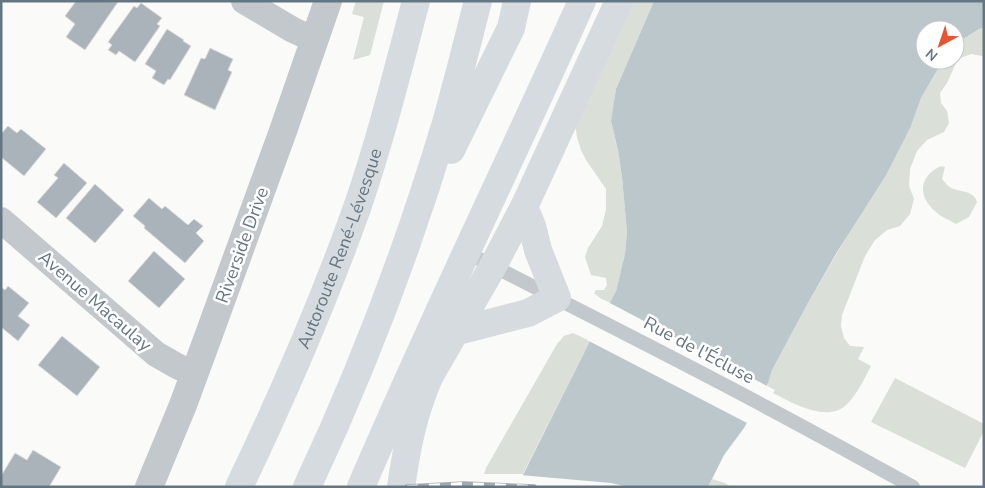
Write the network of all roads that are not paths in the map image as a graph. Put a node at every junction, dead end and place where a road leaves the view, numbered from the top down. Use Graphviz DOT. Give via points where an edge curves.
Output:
graph roads {
  1 [pos="244,1"];
  2 [pos="328,1"];
  3 [pos="416,1"];
  4 [pos="478,1"];
  5 [pos="517,1"];
  6 [pos="582,1"];
  7 [pos="619,1"];
  8 [pos="315,40"];
  9 [pos="524,207"];
  10 [pos="1,220"];
  11 [pos="410,235"];
  12 [pos="466,252"];
  13 [pos="493,266"];
  14 [pos="557,298"];
  15 [pos="454,332"];
  16 [pos="194,374"];
  17 [pos="406,452"];
  18 [pos="149,487"];
  19 [pos="239,487"];
  20 [pos="307,487"];
  21 [pos="361,487"];
  22 [pos="401,487"];
  23 [pos="414,487"];
  24 [pos="913,487"];
  1 -- 8 [label="street"];
  2 -- 8 [label="street, Riverside Drive"];
  3 -- 19 [label="highway, Autoroute René-Lévesque" via="358,204 316,316"];
  4 -- 11 [label="highway" via="445,126"];
  5 -- 11 [label="highway" via="510,28"];
  6 -- 12 [label="highway"];
  7 -- 9 [label="highway"];
  8 -- 16 [label="street, Riverside Drive"];
  9 -- 13 [label="highway"];
  9 -- 14 [label="highway"];
  10 -- 16 [label="street, Avenue Macaulay" via="156,354"];
  11 -- 20 [label="highway" via="360,367"];
  12 -- 13 [label="lane, Rue de l'Écluse"];
  12 -- 21 [label="highway"];
  13 -- 14 [label="lane, Rue de l'Écluse"];
  13 -- 15 [label="highway"];
  14 -- 15 [label="highway" via="528,313"];
  14 -- 24 [label="lane, Rue de l'Écluse"];
  15 -- 17 [label="highway" via="422,395"];
  16 -- 18 [label="street, Riverside Drive"];
  17 -- 22 [label="highway"];
  17 -- 23 [label="lane"];
}
